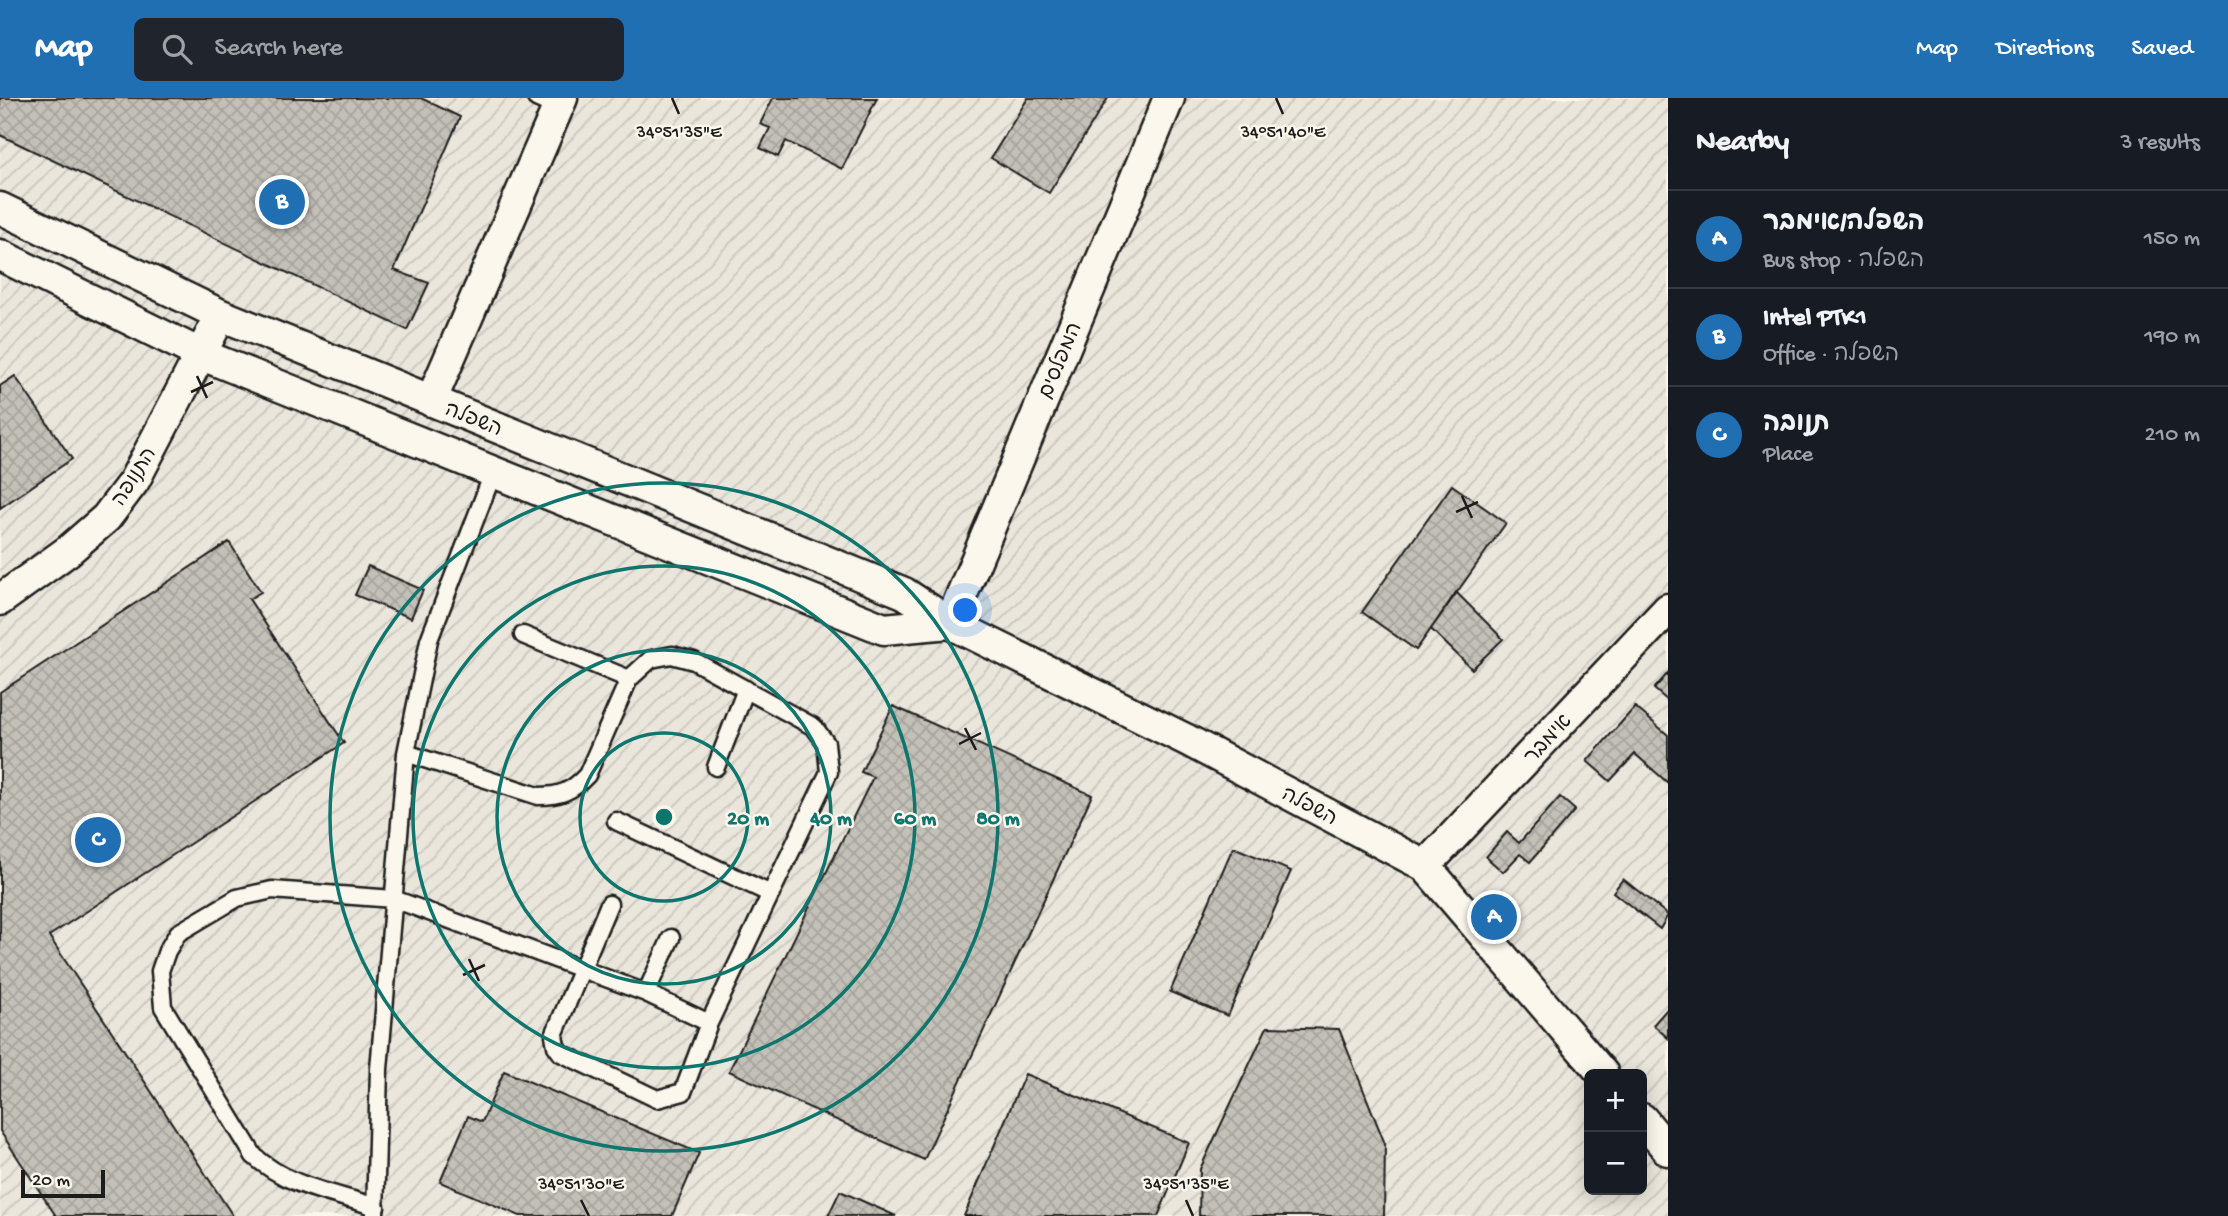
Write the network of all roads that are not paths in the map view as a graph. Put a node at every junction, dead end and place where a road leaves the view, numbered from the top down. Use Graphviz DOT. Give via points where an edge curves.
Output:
graph roads {
  1 [pos="1169,98"];
  2 [pos="552,101"];
  3 [pos="0,208"];
  4 [pos="0,255"];
  5 [pos="221,315"];
  6 [pos="200,354"];
  7 [pos="431,401"];
  8 [pos="493,472"];
  9 [pos="0,600"];
  10 [pos="1668,609"];
  11 [pos="950,623"];
  12 [pos="523,635"];
  13 [pos="629,680"];
  14 [pos="746,689"];
  15 [pos="406,753"];
  16 [pos="716,767"];
  17 [pos="617,821"];
  18 [pos="1425,866"];
  19 [pos="771,894"];
  20 [pos="394,899"];
  21 [pos="609,904"];
  22 [pos="671,938"];
  23 [pos="582,969"];
  24 [pos="646,993"];
  25 [pos="709,1023"];
  26 [pos="1599,1069"];
  27 [pos="1647,1125"];
  28 [pos="1668,1150"];
  29 [pos="375,1211"];
  1 -- 11 [label="street, המפלסים"];
  2 -- 7 [label="street"];
  3 -- 5 [label="street, השפלה"];
  4 -- 6 [label="street, השפלה"];
  5 -- 6 [label="street, התנופה"];
  5 -- 7 [label="street, השפלה"];
  6 -- 8 [label="street, השפלה"];
  6 -- 9 [label="street, התנופה" via="134,481 106,518"];
  7 -- 11 [label="street, השפלה" via="904,593"];
  8 -- 11 [label="street, השפלה" via="884,629"];
  8 -- 15 [label="lane" via="429,640"];
  10 -- 18 [label="street, אימבר"];
  11 -- 18 [label="street, השפלה" via="1187,740"];
  12 -- 13 [label="lane"];
  13 -- 14 [label="lane" via="650,659 672,655 694,661"];
  13 -- 15 [label="lane" via="587,775 560,796 538,796"];
  14 -- 16 [label="lane"];
  14 -- 19 [label="lane" via="814,727 826,743 829,772"];
  15 -- 20 [label="lane"];
  17 -- 19 [label="lane"];
  18 -- 26 [label="street, השפלה"];
  19 -- 25 [label="lane"];
  20 -- 23 [label="lane"];
  20 -- 29 [label="lane" via="379,1069"];
  20 -- 29 [label="lane" via="272,890 237,898 178,933 160,971 163,1007 254,1156 274,1174"];
  21 -- 23 [label="lane"];
  22 -- 24 [label="lane"];
  23 -- 24 [label="lane"];
  23 -- 25 [label="lane" via="554,1035 555,1046 657,1099 683,1092"];
  24 -- 25 [label="lane"];
  27 -- 28 [label="street"];
}
